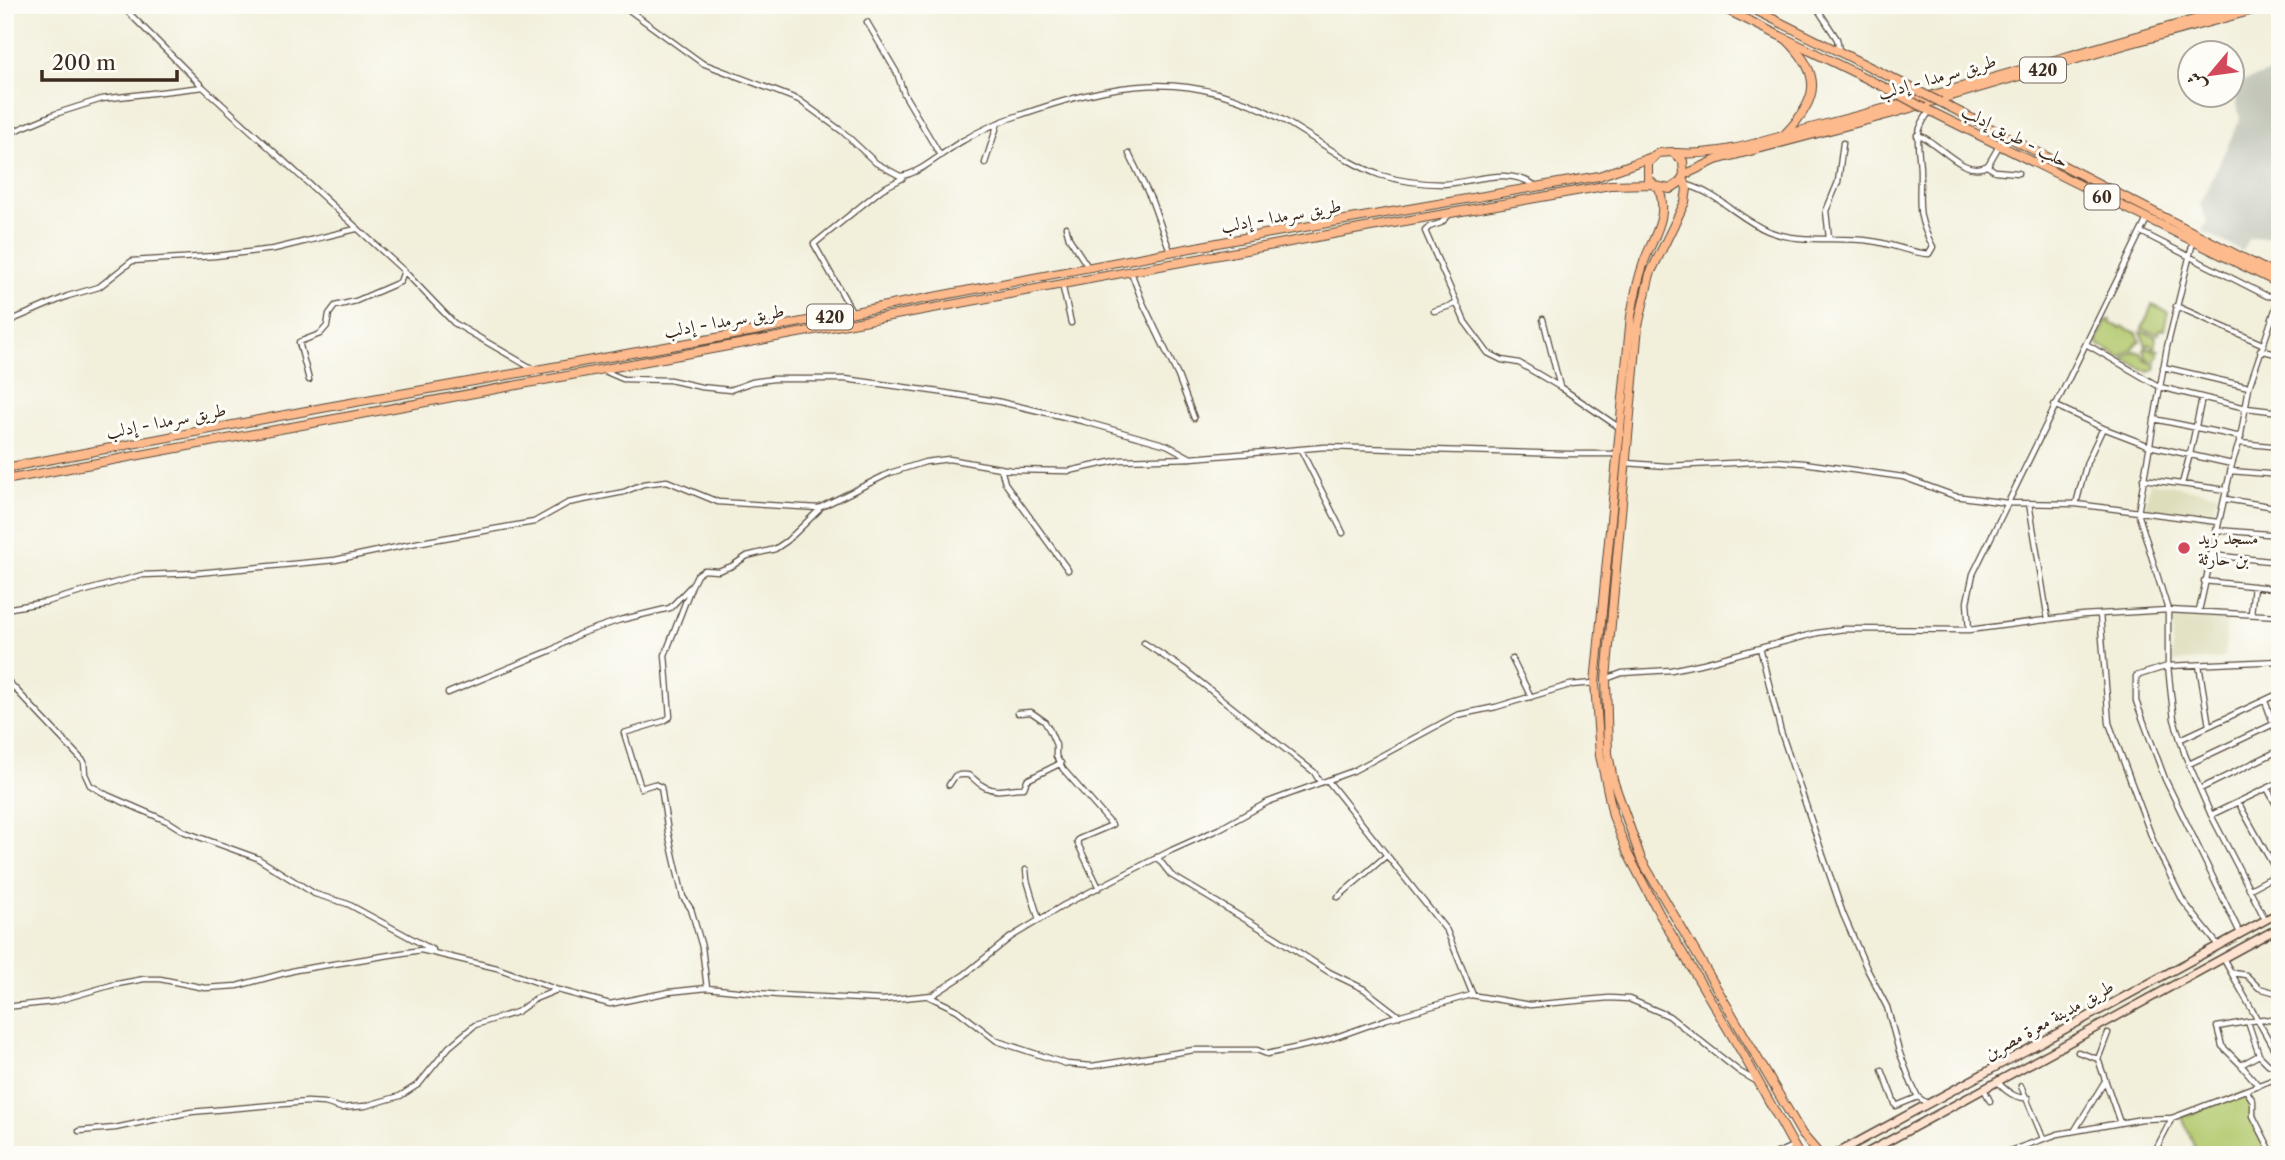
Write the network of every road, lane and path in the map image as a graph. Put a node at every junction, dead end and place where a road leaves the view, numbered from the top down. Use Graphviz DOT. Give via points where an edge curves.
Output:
graph roads {
  1 [pos="121,5"];
  2 [pos="622,5"];
  3 [pos="1717,5"];
  4 [pos="1745,5"];
  5 [pos="1815,5"];
  6 [pos="2248,5"];
  7 [pos="2272,5"];
  8 [pos="867,22"];
  9 [pos="1790,28"];
  10 [pos="1786,39"];
  11 [pos="1839,50"];
  12 [pos="203,87"];
  13 [pos="1927,109"];
  14 [pos="998,122"];
  15 [pos="5,135"];
  16 [pos="1917,135"];
  17 [pos="1783,136"];
  18 [pos="1843,143"];
  19 [pos="1999,146"];
  20 [pos="1672,152"];
  21 [pos="1129,154"];
  22 [pos="940,155"];
  23 [pos="1652,157"];
  24 [pos="2051,158"];
  25 [pos="985,163"];
  26 [pos="1987,166"];
  27 [pos="2046,169"];
  28 [pos="2018,173"];
  29 [pos="906,176"];
  30 [pos="1685,179"];
  31 [pos="1536,186"];
  32 [pos="1656,186"];
  33 [pos="1451,213"];
  34 [pos="2147,219"];
  35 [pos="1066,227"];
  36 [pos="357,229"];
  37 [pos="2182,230"];
  38 [pos="2141,232"];
  39 [pos="1829,238"];
  40 [pos="2193,241"];
  41 [pos="1170,252"];
  42 [pos="2188,255"];
  43 [pos="1088,268"];
  44 [pos="404,271"];
  45 [pos="1130,271"];
  46 [pos="2280,277"];
  47 [pos="1062,284"];
  48 [pos="2280,284"];
  49 [pos="2280,296"];
  50 [pos="1456,304"];
  51 [pos="2176,306"];
  52 [pos="2278,306"];
  53 [pos="1434,311"];
  54 [pos="853,313"];
  55 [pos="1543,318"];
  56 [pos="5,323"];
  57 [pos="1071,323"];
  58 [pos="733,335"];
  59 [pos="2086,344"];
  60 [pos="2262,344"];
  61 [pos="736,346"];
  62 [pos="2260,350"];
  63 [pos="2280,355"];
  64 [pos="2163,368"];
  65 [pos="602,370"];
  66 [pos="537,371"];
  67 [pos="309,380"];
  68 [pos="472,383"];
  69 [pos="1560,387"];
  70 [pos="2160,387"];
  71 [pos="2249,387"];
  72 [pos="1628,391"];
  73 [pos="474,393"];
  74 [pos="2202,398"];
  75 [pos="2054,405"];
  76 [pos="2280,405"];
  77 [pos="2246,408"];
  78 [pos="2279,412"];
  79 [pos="1194,418"];
  80 [pos="2154,419"];
  81 [pos="2103,428"];
  82 [pos="2196,428"];
  83 [pos="1620,429"];
  84 [pos="2240,440"];
  85 [pos="2150,446"];
  86 [pos="2280,447"];
  87 [pos="1301,450"];
  88 [pos="1618,454"];
  89 [pos="2190,454"];
  90 [pos="1191,458"];
  91 [pos="1626,463"];
  92 [pos="2232,464"];
  93 [pos="5,468"];
  94 [pos="1001,468"];
  95 [pos="2231,471"];
  96 [pos="2280,475"];
  97 [pos="2143,479"];
  98 [pos="5,480"];
  99 [pos="2182,485"];
  100 [pos="2227,490"];
  101 [pos="2225,499"];
  102 [pos="2007,503"];
  103 [pos="2029,503"];
  104 [pos="2076,504"];
  105 [pos="2277,506"];
  106 [pos="819,508"];
  107 [pos="2137,513"];
  108 [pos="2280,520"];
  109 [pos="2218,522"];
  110 [pos="2216,530"];
  111 [pos="1343,533"];
  112 [pos="2280,536"];
  113 [pos="2210,555"];
  114 [pos="2280,562"];
  115 [pos="1068,570"];
  116 [pos="2280,576"];
  117 [pos="2204,581"];
  118 [pos="692,585"];
  119 [pos="2254,586"];
  120 [pos="5,609"];
  121 [pos="2168,610"];
  122 [pos="2199,611"];
  123 [pos="2100,614"];
  124 [pos="2251,614"];
  125 [pos="2280,616"];
  126 [pos="2048,620"];
  127 [pos="1969,630"];
  128 [pos="1143,643"];
  129 [pos="1760,648"];
  130 [pos="1512,659"];
  131 [pos="2280,661"];
  132 [pos="2199,665"];
  133 [pos="2168,666"];
  134 [pos="5,678"];
  135 [pos="1606,679"];
  136 [pos="1595,682"];
  137 [pos="448,693"];
  138 [pos="2280,693"];
  139 [pos="1531,697"];
  140 [pos="2265,701"];
  141 [pos="1018,713"];
  142 [pos="2280,721"];
  143 [pos="2272,725"];
  144 [pos="2209,726"];
  145 [pos="2181,739"];
  146 [pos="2280,742"];
  147 [pos="2280,750"];
  148 [pos="1061,763"];
  149 [pos="2189,764"];
  150 [pos="1328,781"];
  151 [pos="1320,782"];
  152 [pos="2280,782"];
  153 [pos="949,785"];
  154 [pos="2267,788"];
  155 [pos="2200,789"];
  156 [pos="2238,802"];
  157 [pos="2280,812"];
  158 [pos="2211,815"];
  159 [pos="1387,855"];
  160 [pos="1157,857"];
  161 [pos="1026,870"];
  162 [pos="2279,873"];
  163 [pos="1099,888"];
  164 [pos="2250,889"];
  165 [pos="1338,897"];
  166 [pos="2280,912"];
  167 [pos="1039,920"];
  168 [pos="2266,920"];
  169 [pos="2280,927"];
  170 [pos="2240,933"];
  171 [pos="2218,946"];
  172 [pos="437,952"];
  173 [pos="2224,958"];
  174 [pos="2232,973"];
  175 [pos="707,988"];
  176 [pos="558,990"];
  177 [pos="2280,994"];
  178 [pos="1473,995"];
  179 [pos="928,996"];
  180 [pos="5,1007"];
  181 [pos="1399,1016"];
  182 [pos="2258,1020"];
  183 [pos="2248,1022"];
  184 [pos="2280,1022"];
  185 [pos="2108,1033"];
  186 [pos="2078,1052"];
  187 [pos="2259,1055"];
  188 [pos="2279,1058"];
  189 [pos="2098,1059"];
  190 [pos="2270,1064"];
  191 [pos="2241,1065"];
  192 [pos="2259,1068"];
  193 [pos="1882,1070"];
  194 [pos="2280,1070"];
  195 [pos="2280,1077"];
  196 [pos="2105,1080"];
  197 [pos="1997,1081"];
  198 [pos="1760,1083"];
  199 [pos="2021,1086"];
  200 [pos="2258,1086"];
  201 [pos="1984,1088"];
  202 [pos="2246,1090"];
  203 [pos="1918,1097"];
  204 [pos="2028,1098"];
  205 [pos="1990,1101"];
  206 [pos="1929,1105"];
  207 [pos="2172,1118"];
  208 [pos="2120,1123"];
  209 [pos="79,1131"];
  210 [pos="2074,1131"];
  211 [pos="2043,1138"];
  212 [pos="1795,1145"];
  213 [pos="2155,1152"];
  214 [pos="2003,1154"];
  215 [pos="1773,1155"];
  216 [pos="1799,1155"];
  217 [pos="1820,1155"];
  218 [pos="1834,1155"];
  219 [pos="1863,1155"];
  220 [pos="2139,1155"];
  221 [pos="2273,1155"];
  1 -- 12 [label="street"];
  2 -- 29 [label="street" via="702,63 799,100 885,169"];
  3 -- 10 [label="main road"];
  4 -- 9 [label="main road"];
  5 -- 11 [label="street"];
  6 -- 17 [label="main road, طريق سرمدا - إدلب / 420"];
  7 -- 30 [label="main road, 420" via="1716,160"];
  8 -- 22 [label="street"];
  9 -- 10 [label="main road"];
  9 -- 11 [label="main road"];
  10 -- 13 [label="main road, حلب - طريق إدلب, bridge"];
  10 -- 17 [label="main road" via="1806,63 1813,87 1807,106"];
  11 -- 24 [label="main road, حلب - طريق إدلب / 60, bridge"];
  12 -- 15 [label="street" via="102,99"];
  12 -- 36 [label="street"];
  13 -- 16 [label="street"];
  13 -- 19 [label="main road, حلب - طريق إدلب / 60"];
  14 -- 22 [label="street"];
  14 -- 25 [label="street"];
  14 -- 31 [label="street" via="1108,89 1147,83 1187,86 1236,97 1380,174 1442,184 1502,175 1523,178"];
  16 -- 26 [label="street" via="1956,161"];
  16 -- 39 [label="street" via="1919,209 1932,252"];
  17 -- 20 [label="main road, طريق سرمدا - إدلب / 420" via="1710,153"];
  18 -- 39 [label="street" via="1838,182 1826,211"];
  19 -- 26 [label="street"];
  19 -- 27 [label="main road, حلب - طريق إدلب / 60"];
  20 -- 23 [label="main road"];
  20 -- 30 [label="main road" via="1683,161"];
  21 -- 41 [label="street"];
  22 -- 29 [label="street"];
  23 -- 31 [label="main road, طريق سرمدا - إدلب / 420" via="1599,176"];
  23 -- 32 [label="main road" via="1647,170"];
  24 -- 27 [label="main road"];
  24 -- 37 [label="main road, حلب - طريق إدلب / 60"];
  26 -- 28 [label="street"];
  27 -- 34 [label="main road, حلب - طريق إدلب / 60"];
  29 -- 54 [label="street" via="881,189 814,244"];
  30 -- 32 [label="main road" via="1673,187"];
  30 -- 39 [label="street" via="1773,233"];
  30 -- 72 [label="main road" via="1685,202 1648,282"];
  31 -- 41 [label="main road, طريق سرمدا - إدلب / 420"];
  32 -- 33 [label="main road, طريق سرمدا - إدلب / 420" via="1610,185"];
  32 -- 72 [label="main road" via="1663,216 1635,295"];
  33 -- 45 [label="main road, طريق سرمدا - إدلب / 420"];
  33 -- 50 [label="street" via="1425,231"];
  34 -- 37 [label="main road, حلب - طريق إدلب / 60"];
  34 -- 38 [label="street"];
  35 -- 43 [label="street"];
  36 -- 44 [label="street"];
  36 -- 56 [label="street" via="274,249 132,261 99,286"];
  37 -- 40 [label="main road, حلب - طريق إدلب / 60"];
  37 -- 46 [label="main road, حلب - طريق إدلب / 60"];
  38 -- 42 [label="street"];
  38 -- 59 [label="street"];
  40 -- 42 [label="street"];
  40 -- 48 [label="main road, حلب - طريق إدلب / 60"];
  41 -- 43 [label="main road, طريق سرمدا - إدلب / 420"];
  42 -- 49 [label="street" via="2267,296"];
  42 -- 51 [label="street"];
  43 -- 54 [label="main road, طريق سرمدا - إدلب / 420"];
  44 -- 66 [label="street" via="454,323"];
  44 -- 67 [label="street" via="401,282 335,306 320,334 299,342"];
  45 -- 47 [label="main road, طريق سرمدا - إدلب / 420"];
  45 -- 79 [label="street"];
  47 -- 57 [label="street"];
  47 -- 61 [label="main road, طريق سرمدا - إدلب / 420"];
  49 -- 52 [label="street"];
  50 -- 53 [label="street"];
  50 -- 69 [label="street" via="1488,353 1519,363"];
  51 -- 60 [label="street"];
  51 -- 64 [label="street"];
  52 -- 60 [label="street"];
  54 -- 58 [label="main road, طريق سرمدا - إدلب / 420"];
  55 -- 69 [label="street"];
  58 -- 61 [label="main road"];
  58 -- 66 [label="main road, طريق سرمدا - إدلب / 420"];
  59 -- 70 [label="street"];
  59 -- 75 [label="street"];
  60 -- 62 [label="street"];
  61 -- 65 [label="main road, طريق سرمدا - إدلب / 420"];
  62 -- 63 [label="street"];
  62 -- 71 [label="street"];
  64 -- 70 [label="street"];
  64 -- 71 [label="street"];
  65 -- 73 [label="main road, طريق سرمدا - إدلب / 420"];
  65 -- 90 [label="street" via="623,379 670,380 730,390 773,379 833,379 939,392 1082,421 1167,444"];
  66 -- 68 [label="main road, طريق سرمدا - إدلب / 420"];
  68 -- 73 [label="main road"];
  68 -- 93 [label="main road, طريق سرمدا - إدلب / 420"];
  69 -- 83 [label="street"];
  70 -- 74 [label="street"];
  70 -- 80 [label="street"];
  71 -- 77 [label="street"];
  72 -- 83 [label="main road"];
  72 -- 91 [label="main road"];
  73 -- 98 [label="main road, طريق سرمدا - إدلب / 420"];
  74 -- 77 [label="street"];
  74 -- 82 [label="street"];
  75 -- 81 [label="street"];
  75 -- 102 [label="street"];
  76 -- 78 [label="street"];
  77 -- 78 [label="street"];
  77 -- 84 [label="street"];
  80 -- 82 [label="street"];
  80 -- 85 [label="street"];
  81 -- 85 [label="street"];
  81 -- 104 [label="street" via="2087,462"];
  82 -- 84 [label="street"];
  82 -- 89 [label="street"];
  83 -- 88 [label="main road"];
  84 -- 86 [label="street"];
  84 -- 92 [label="street"];
  85 -- 89 [label="street"];
  85 -- 97 [label="street"];
  87 -- 88 [label="street" via="1369,446"];
  87 -- 90 [label="street"];
  87 -- 111 [label="street"];
  88 -- 136 [label="main road"];
  89 -- 92 [label="street"];
  89 -- 99 [label="street"];
  90 -- 94 [label="street" via="1120,460 1069,471"];
  91 -- 102 [label="street" via="1804,463 1903,477 1955,496"];
  91 -- 135 [label="main road"];
  92 -- 95 [label="street"];
  94 -- 106 [label="street" via="949,459 925,461"];
  94 -- 115 [label="street" via="1005,483"];
  95 -- 96 [label="street"];
  95 -- 100 [label="street"];
  97 -- 99 [label="street"];
  97 -- 107 [label="street"];
  99 -- 100 [label="street"];
  100 -- 101 [label="street"];
  101 -- 105 [label="street"];
  101 -- 109 [label="street"];
  102 -- 103 [label="street"];
  102 -- 127 [label="street" via="1970,581"];
  103 -- 104 [label="street"];
  103 -- 126 [label="street"];
  104 -- 107 [label="street"];
  105 -- 108 [label="street"];
  106 -- 118 [label="street" via="775,549 747,556 718,571 704,570"];
  106 -- 120 [label="street" via="718,502 667,481 568,503 534,522 335,560 142,575"];
  107 -- 109 [label="street"];
  107 -- 121 [label="street"];
  109 -- 110 [label="street"];
  110 -- 112 [label="street"];
  110 -- 113 [label="street"];
  113 -- 114 [label="street"];
  113 -- 117 [label="street"];
  116 -- 119 [label="street" via="2272,588"];
  117 -- 119 [label="street"];
  117 -- 122 [label="street"];
  118 -- 137 [label="street" via="670,608 579,634"];
  118 -- 175 [label="street" via="665,655 670,717 624,733 641,788 662,787 683,897 702,947"];
  119 -- 124 [label="street"];
  121 -- 122 [label="street"];
  121 -- 123 [label="street"];
  121 -- 133 [label="street"];
  122 -- 124 [label="street"];
  123 -- 126 [label="street"];
  123 -- 171 [label="street" via="2109,723 2154,843 2183,901"];
  124 -- 125 [label="street"];
  126 -- 127 [label="street"];
  127 -- 129 [label="street" via="1844,629"];
  128 -- 151 [label="street" via="1185,670 1314,772"];
  129 -- 135 [label="street" via="1671,670 1622,673"];
  129 -- 203 [label="street" via="1781,732 1843,914 1887,1007"];
  130 -- 139 [label="street"];
  131 -- 132 [label="street"];
  132 -- 133 [label="street"];
  132 -- 144 [label="street"];
  133 -- 145 [label="street"];
  133 -- 170 [label="street" via="2136,676 2136,701 2165,779"];
  134 -- 172 [label="street" via="84,762 90,785 185,832 257,858 315,894 348,904"];
  135 -- 217 [label="main road" via="1613,780 1641,859 1802,1134"];
  136 -- 139 [label="street"];
  136 -- 198 [label="main road" via="1600,756 1628,854"];
  138 -- 140 [label="street"];
  139 -- 150 [label="street" via="1457,715"];
  140 -- 143 [label="street"];
  140 -- 144 [label="street"];
  141 -- 148 [label="street" via="1031,712 1044,721"];
  142 -- 143 [label="street"];
  143 -- 146 [label="street"];
  143 -- 149 [label="street"];
  144 -- 145 [label="street"];
  145 -- 149 [label="street"];
  147 -- 155 [label="street"];
  148 -- 153 [label="street" via="1027,780 1024,788 984,787 964,774 955,776"];
  148 -- 163 [label="street" via="1112,825 1077,842"];
  149 -- 155 [label="street"];
  150 -- 151 [label="street"];
  150 -- 159 [label="street"];
  151 -- 160 [label="street" via="1268,802"];
  152 -- 154 [label="street"];
  154 -- 156 [label="street"];
  154 -- 157 [label="street"];
  155 -- 158 [label="street"];
  156 -- 158 [label="street"];
  156 -- 162 [label="street"];
  158 -- 164 [label="street"];
  159 -- 165 [label="street"];
  159 -- 178 [label="street" via="1447,931"];
  160 -- 163 [label="street"];
  160 -- 181 [label="street" via="1171,876 1364,989"];
  161 -- 167 [label="street"];
  162 -- 164 [label="street"];
  163 -- 167 [label="street"];
  164 -- 168 [label="street"];
  166 -- 168 [label="main road, طريق مدينة معرة مصرين"];
  167 -- 179 [label="street"];
  168 -- 170 [label="main road, طريق مدينة معرة مصرين"];
  169 -- 173 [label="main road, طريق مدينة معرة مصرين"];
  170 -- 171 [label="main road, طريق مدينة معرة مصرين"];
  171 -- 173 [label="main road"];
  171 -- 206 [label="main road, طريق مدينة معرة مصرين"];
  172 -- 176 [label="street"];
  172 -- 180 [label="street" via="367,957 218,988 144,979 53,1002"];
  173 -- 174 [label="street"];
  173 -- 197 [label="main road, طريق مدينة معرة مصرين"];
  174 -- 177 [label="street" via="2246,975 2261,989"];
  174 -- 182 [label="street"];
  175 -- 176 [label="street" via="610,1004"];
  175 -- 179 [label="street" via="883,1000"];
  176 -- 209 [label="street" via="517,1012 475,1025 449,1047 419,1084 384,1101 341,1108 307,1102 191,1111"];
  178 -- 181 [label="street"];
  178 -- 198 [label="street" via="1530,1005 1629,999 1669,1016"];
  179 -- 181 [label="street" via="957,1010 997,1041 1067,1064 1093,1066 1194,1050 1267,1054 1322,1042"];
  182 -- 183 [label="street"];
  182 -- 184 [label="street"];
  182 -- 188 [label="street"];
  183 -- 187 [label="street"];
  183 -- 191 [label="street" via="2217,1027 2222,1045"];
  185 -- 189 [label="street"];
  186 -- 189 [label="street"];
  187 -- 190 [label="street"];
  187 -- 191 [label="street"];
  188 -- 190 [label="street"];
  189 -- 196 [label="street"];
  190 -- 192 [label="street"];
  190 -- 194 [label="street"];
  191 -- 200 [label="street"];
  193 -- 203 [label="street" via="1896,1106"];
  195 -- 200 [label="street"];
  196 -- 208 [label="street"];
  196 -- 210 [label="street"];
  197 -- 201 [label="main road, طريق مدينة معرة مصرين"];
  197 -- 204 [label="street" via="2007,1092"];
  198 -- 212 [label="main road"];
  199 -- 204 [label="street"];
  200 -- 202 [label="street"];
  201 -- 205 [label="street"];
  201 -- 219 [label="main road, طريق مدينة معرة مصرين"];
  202 -- 207 [label="street"];
  202 -- 221 [label="street" via="2253,1101 2254,1119"];
  203 -- 206 [label="street"];
  204 -- 211 [label="street"];
  206 -- 218 [label="main road, طريق مدينة معرة مصرين"];
  207 -- 208 [label="street"];
  207 -- 213 [label="street"];
  208 -- 210 [label="street"];
  210 -- 211 [label="street"];
  211 -- 214 [label="street"];
  212 -- 215 [label="street"];
  212 -- 216 [label="main road"];
  213 -- 220 [label="street"];
}
